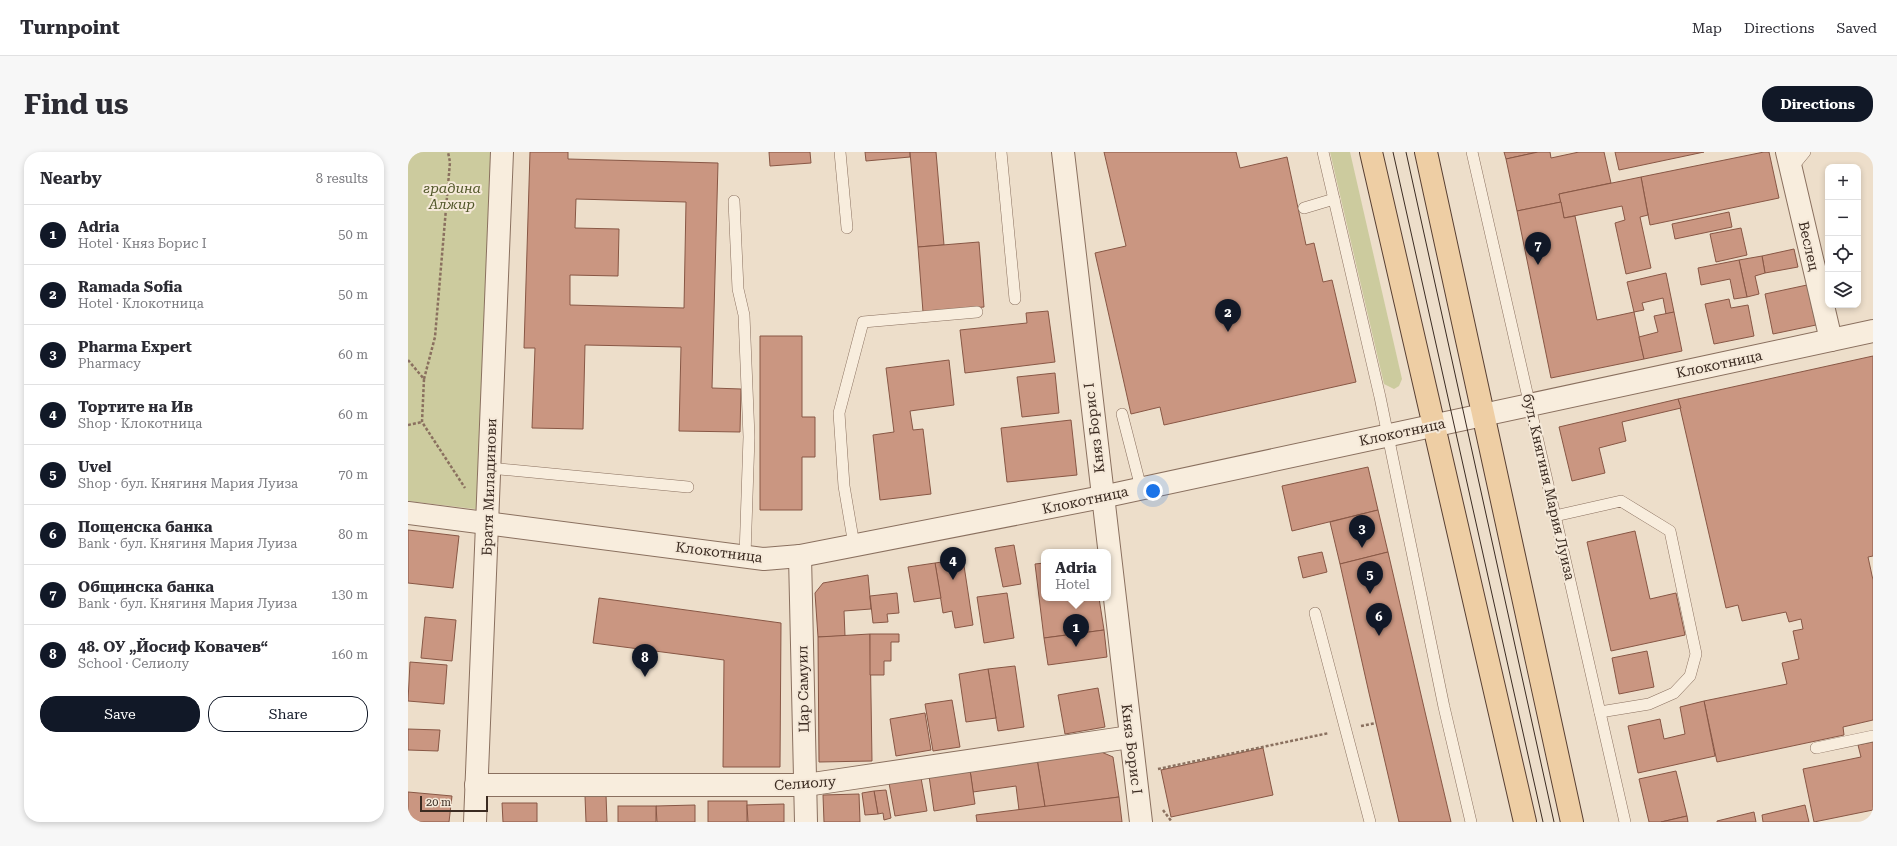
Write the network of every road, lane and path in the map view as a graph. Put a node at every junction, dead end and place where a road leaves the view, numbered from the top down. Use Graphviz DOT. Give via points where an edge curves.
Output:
graph roads {
  1 [pos="448,152"];
  2 [pos="502,152"];
  3 [pos="840,152"];
  4 [pos="1001,152"];
  5 [pos="1063,152"];
  6 [pos="1323,152"];
  7 [pos="1371,152"];
  8 [pos="1426,152"];
  9 [pos="1472,152"];
  10 [pos="1805,152"];
  11 [pos="1789,161"];
  12 [pos="1334,199"];
  13 [pos="734,201"];
  14 [pos="1304,208"];
  15 [pos="847,228"];
  16 [pos="1015,298"];
  17 [pos="978,312"];
  18 [pos="1873,331"];
  19 [pos="1831,340"];
  20 [pos="408,360"];
  21 [pos="424,379"];
  22 [pos="1530,405"];
  23 [pos="1122,414"];
  24 [pos="1483,415"];
  25 [pos="422,422"];
  26 [pos="1434,424"];
  27 [pos="408,425"];
  28 [pos="1387,434"];
  29 [pos="489,468"];
  30 [pos="688,487"];
  31 [pos="1141,488"];
  32 [pos="466,489"];
  33 [pos="1102,497"];
  34 [pos="408,513"];
  35 [pos="1555,516"];
  36 [pos="488,522"];
  37 [pos="854,545"];
  38 [pos="1108,549"];
  39 [pos="745,556"];
  40 [pos="800,556"];
  41 [pos="1111,574"];
  42 [pos="1315,613"];
  43 [pos="1600,712"];
  44 [pos="1376,723"];
  45 [pos="1344,730"];
  46 [pos="1873,736"];
  47 [pos="1130,737"];
  48 [pos="1816,748"];
  49 [pos="1135,774"];
  50 [pos="476,785"];
  51 [pos="806,785"];
  52 [pos="474,822"];
  53 [pos="806,822"];
  54 [pos="1141,822"];
  55 [pos="1370,822"];
  56 [pos="1471,822"];
  57 [pos="1524,822"];
  58 [pos="1572,822"];
  59 [pos="1625,822"];
  1 -- 21 [label="path" via="450,162 435,337"];
  2 -- 29 [label="street, Братя Миладинови"];
  3 -- 15 [label="lane"];
  4 -- 16 [label="lane"];
  5 -- 33 [label="street, Княз Борис I"];
  6 -- 12 [label="lane"];
  7 -- 26 [label="main road"];
  8 -- 24 [label="main road"];
  9 -- 22 [label="lane, бул. Княгиня Мария Луиза"];
  10 -- 11 [label="lane"];
  11 -- 19 [label="street, Веслец"];
  12 -- 14 [label="lane"];
  12 -- 28 [label="lane"];
  13 -- 39 [label="lane" via="738,290 744,315 749,429"];
  17 -- 37 [label="lane" via="863,322 839,413 844,486"];
  18 -- 19 [label="street, Клокотница"];
  19 -- 22 [label="street, Клокотница"];
  20 -- 21 [label="path"];
  21 -- 25 [label="path"];
  22 -- 24 [label="street, Клокотница"];
  22 -- 35 [label="lane, бул. Княгиня Мария Луиза"];
  23 -- 31 [label="lane"];
  24 -- 26 [label="street, Клокотница"];
  24 -- 58 [label="main road"];
  25 -- 27 [label="path"];
  25 -- 32 [label="path"];
  26 -- 28 [label="street, Клокотница"];
  26 -- 57 [label="main road"];
  28 -- 31 [label="street, Клокотница"];
  28 -- 56 [label="lane" via="1444,707"];
  29 -- 30 [label="lane"];
  29 -- 36 [label="street, Братя Миладинови"];
  31 -- 33 [label="street, Клокотница"];
  33 -- 37 [label="street, Клокотница"];
  33 -- 38 [label="street, Княз Борис I"];
  34 -- 36 [label="street, Клокотница"];
  35 -- 43 [label="lane, бул. Княгиня Мария Луиза"];
  35 -- 43 [label="lane" via="1621,501 1670,531 1696,654 1690,676 1674,693 1649,704"];
  36 -- 39 [label="street, Клокотница"];
  36 -- 50 [label="street, Братя Миладинови"];
  37 -- 40 [label="street, Клокотница"];
  39 -- 40 [label="street, Клокотница" via="764,559"];
  40 -- 51 [label="street, Цар Самуил"];
  41 -- 47 [label="street, Княз Борис I"];
  42 -- 45 [label="lane"];
  43 -- 59 [label="lane, бул. Княгиня Мария Луиза"];
  44 -- 45 [label="path"];
  45 -- 49 [label="path"];
  45 -- 55 [label="lane"];
  46 -- 48 [label="lane"];
  47 -- 49 [label="street, Княз Борис I"];
  47 -- 51 [label="street, Селиолу"];
  49 -- 54 [label="street, Княз Борис I"];
  50 -- 51 [label="street, Селиолу"];
  50 -- 52 [label="street, Братя Миладинови"];
  51 -- 53 [label="street, Цар Самуил"];
}
